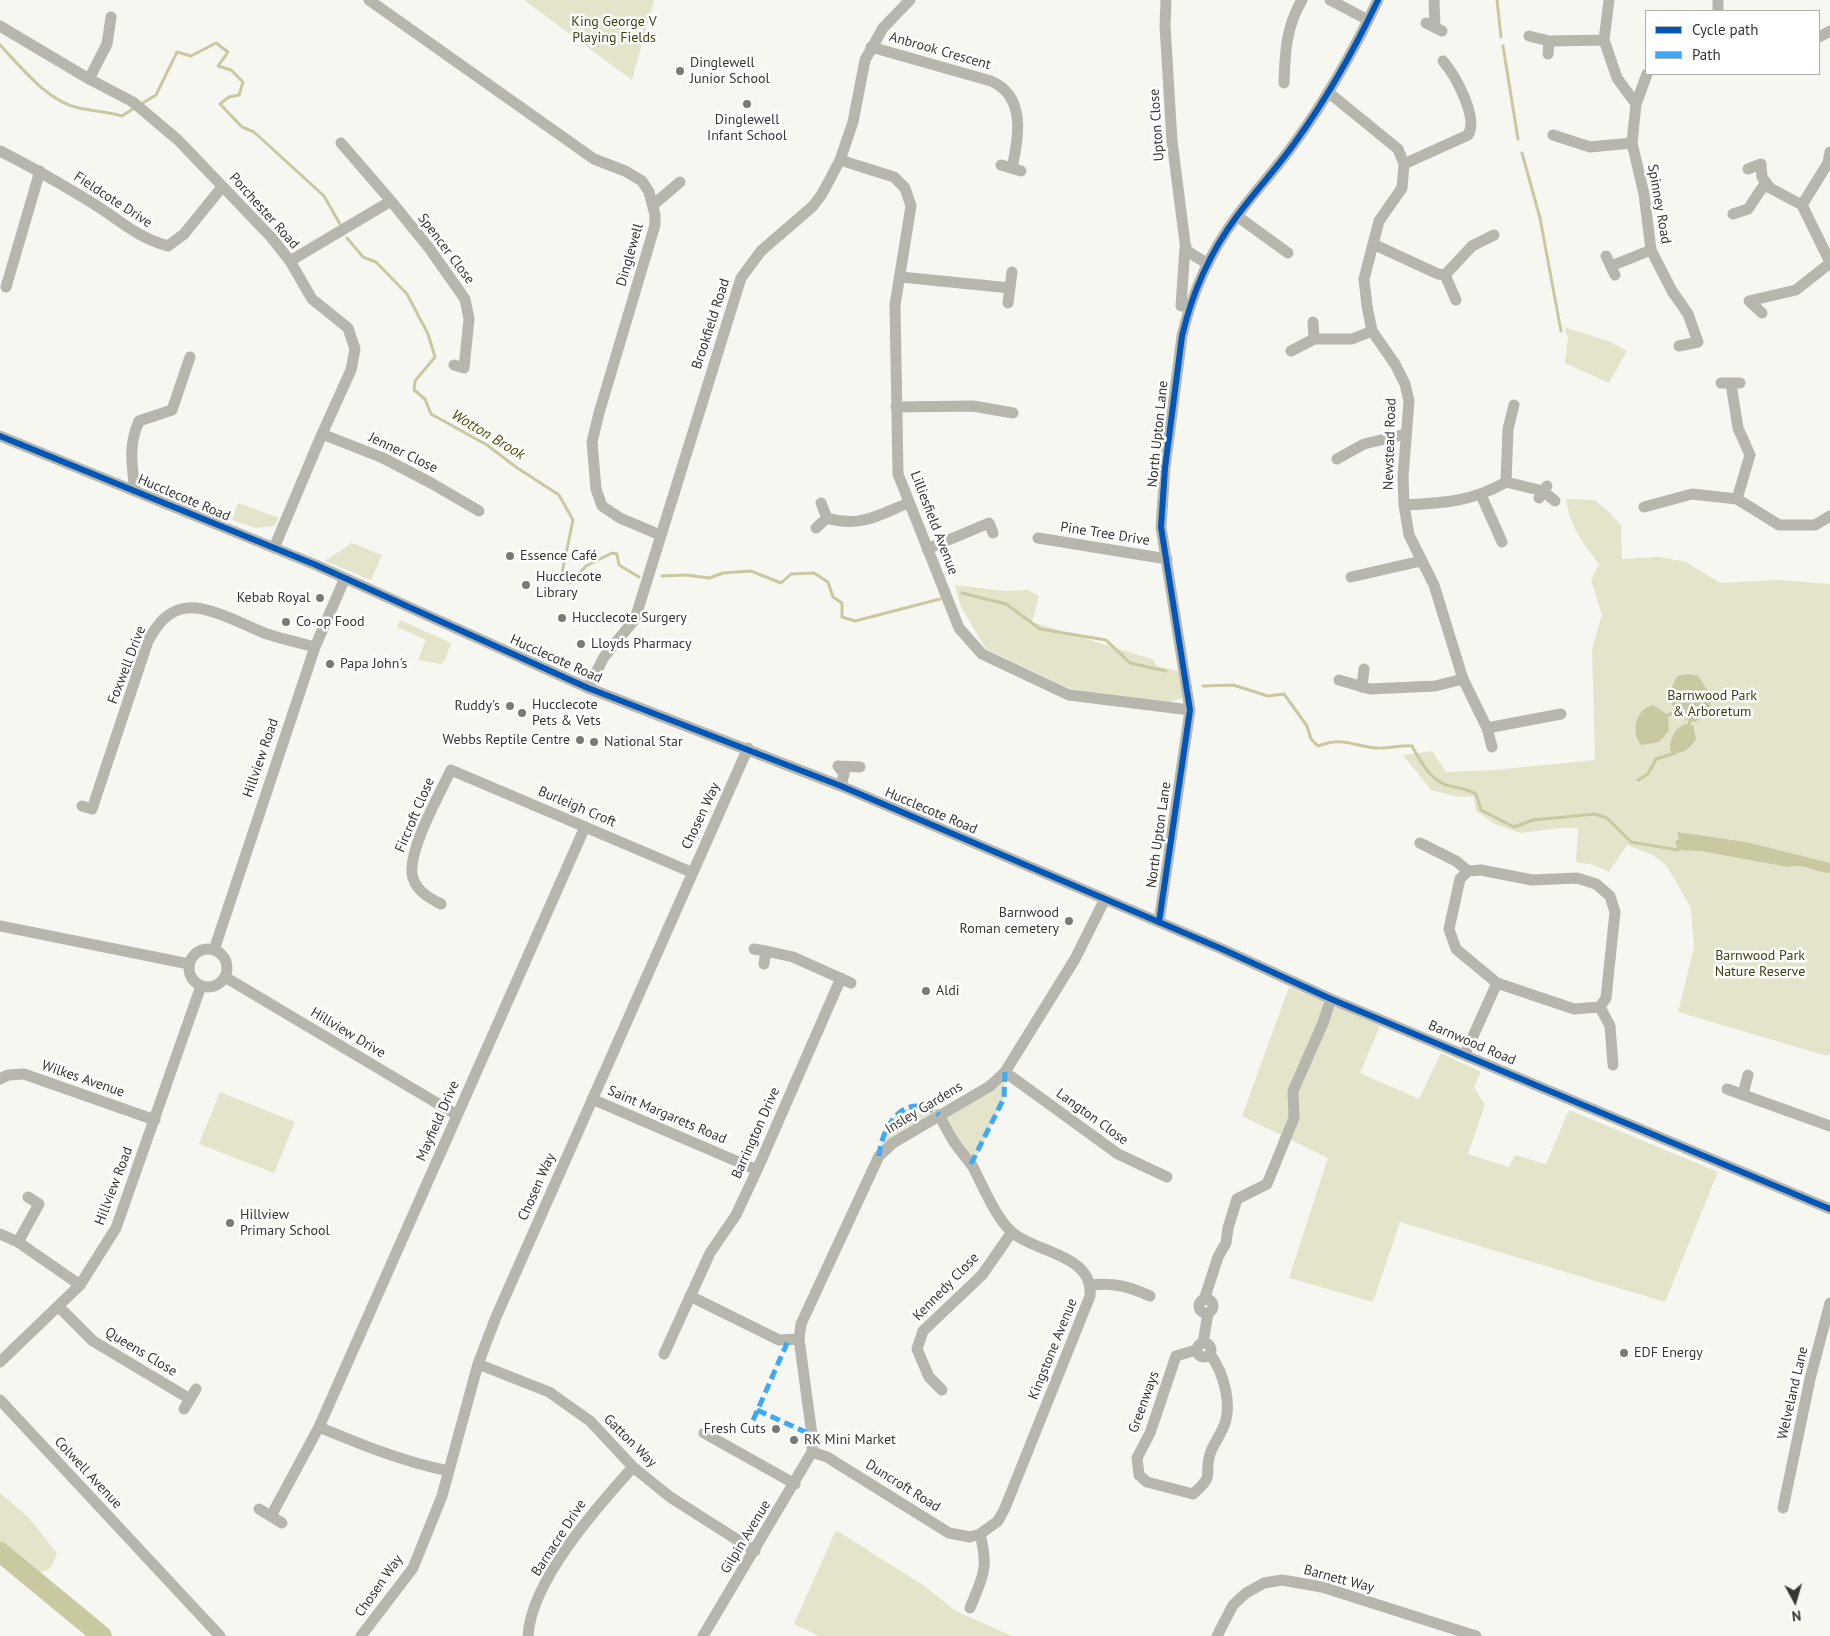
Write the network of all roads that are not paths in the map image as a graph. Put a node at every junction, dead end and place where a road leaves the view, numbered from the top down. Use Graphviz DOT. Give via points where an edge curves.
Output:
graph roads {
  1 [pos="369,0"];
  2 [pos="910,0"];
  3 [pos="1166,0"];
  4 [pos="1302,0"];
  5 [pos="1330,0"];
  6 [pos="1378,0"];
  7 [pos="1434,0"];
  8 [pos="1609,0"];
  9 [pos="386,5"];
  10 [pos="112,16"];
  11 [pos="1368,20"];
  12 [pos="0,26"];
  13 [pos="1434,27"];
  14 [pos="1529,36"];
  15 [pos="1604,40"];
  16 [pos="1549,41"];
  17 [pos="872,47"];
  18 [pos="1548,54"];
  19 [pos="1443,61"];
  20 [pos="1647,75"];
  21 [pos="89,79"];
  22 [pos="1284,83"];
  23 [pos="1328,92"];
  24 [pos="1636,104"];
  25 [pos="1553,135"];
  26 [pos="341,143"];
  27 [pos="1632,143"];
  28 [pos="0,151"];
  29 [pos="1830,152"];
  30 [pos="840,160"];
  31 [pos="1404,164"];
  32 [pos="1011,168"];
  33 [pos="1748,169"];
  34 [pos="40,171"];
  35 [pos="680,182"];
  36 [pos="1766,182"];
  37 [pos="222,187"];
  38 [pos="391,201"];
  39 [pos="653,205"];
  40 [pos="1802,205"];
  41 [pos="1733,214"];
  42 [pos="1237,216"];
  43 [pos="1494,235"];
  44 [pos="1373,244"];
  45 [pos="1185,247"];
  46 [pos="1651,250"];
  47 [pos="1288,253"];
  48 [pos="290,261"];
  49 [pos="1830,263"];
  50 [pos="1208,264"];
  51 [pos="1611,266"];
  52 [pos="1012,272"];
  53 [pos="1445,275"];
  54 [pos="901,277"];
  55 [pos="6,287"];
  56 [pos="1010,288"];
  57 [pos="1456,300"];
  58 [pos="1008,303"];
  59 [pos="1181,306"];
  60 [pos="1762,313"];
  61 [pos="1313,322"];
  62 [pos="1372,331"];
  63 [pos="1314,340"];
  64 [pos="1679,346"];
  65 [pos="1291,351"];
  66 [pos="190,357"];
  67 [pos="454,366"];
  68 [pos="1730,383"];
  69 [pos="1514,404"];
  70 [pos="896,407"];
  71 [pos="1013,413"];
  72 [pos="322,434"];
  73 [pos="1406,434"];
  74 [pos="0,436"];
  75 [pos="1337,460"];
  76 [pos="1506,482"];
  77 [pos="135,491"];
  78 [pos="1481,495"];
  79 [pos="1736,499"];
  80 [pos="1555,501"];
  81 [pos="821,503"];
  82 [pos="908,503"];
  83 [pos="1404,505"];
  84 [pos="1644,507"];
  85 [pos="471,511"];
  86 [pos="1830,516"];
  87 [pos="827,518"];
  88 [pos="989,523"];
  89 [pos="816,528"];
  90 [pos="660,535"];
  91 [pos="1038,538"];
  92 [pos="1502,542"];
  93 [pos="274,548"];
  94 [pos="927,548"];
  95 [pos="1166,559"];
  96 [pos="1421,561"];
  97 [pos="1357,573"];
  98 [pos="345,578"];
  99 [pos="315,647"];
  100 [pos="1364,669"];
  101 [pos="1463,679"];
  102 [pos="1339,680"];
  103 [pos="1362,687"];
  104 [pos="588,688"];
  105 [pos="1190,710"];
  106 [pos="1561,714"];
  107 [pos="1487,728"];
  108 [pos="1492,746"];
  109 [pos="748,748"];
  110 [pos="860,767"];
  111 [pos="450,770"];
  112 [pos="841,786"];
  113 [pos="92,809"];
  114 [pos="585,827"];
  115 [pos="1420,843"];
  116 [pos="1468,871"];
  117 [pos="691,872"];
  118 [pos="1105,899"];
  119 [pos="441,904"];
  120 [pos="1159,922"];
  121 [pos="0,926"];
  122 [pos="214,950"];
  123 [pos="189,964"];
  124 [pos="764,964"];
  125 [pos="225,977"];
  126 [pos="1497,983"];
  127 [pos="201,986"];
  128 [pos="1331,998"];
  129 [pos="1600,1007"];
  130 [pos="1465,1054"];
  131 [pos="1612,1064"];
  132 [pos="1005,1072"];
  133 [pos="1748,1075"];
  134 [pos="0,1079"];
  135 [pos="1727,1089"];
  136 [pos="1743,1094"];
  137 [pos="592,1099"];
  138 [pos="457,1115"];
  139 [pos="939,1115"];
  140 [pos="155,1120"];
  141 [pos="1830,1126"];
  142 [pos="757,1170"];
  143 [pos="1167,1177"];
  144 [pos="28,1197"];
  145 [pos="1830,1209"];
  146 [pos="1012,1232"];
  147 [pos="0,1234"];
  148 [pos="18,1242"];
  149 [pos="80,1285"];
  150 [pos="1091,1285"];
  151 [pos="690,1296"];
  152 [pos="1150,1296"];
  153 [pos="1830,1303"];
  154 [pos="59,1307"];
  155 [pos="799,1340"];
  156 [pos="1200,1347"];
  157 [pos="664,1354"];
  158 [pos="0,1362"];
  159 [pos="478,1364"];
  160 [pos="942,1390"];
  161 [pos="0,1400"];
  162 [pos="184,1409"];
  163 [pos="319,1427"];
  164 [pos="704,1433"];
  165 [pos="812,1452"];
  166 [pos="633,1468"];
  167 [pos="449,1472"];
  168 [pos="794,1484"];
  169 [pos="1788,1491"];
  170 [pos="1795,1504"];
  171 [pos="1783,1508"];
  172 [pos="259,1509"];
  173 [pos="271,1516"];
  174 [pos="282,1523"];
  175 [pos="980,1534"];
  176 [pos="755,1551"];
  177 [pos="970,1608"];
  178 [pos="220,1636"];
  179 [pos="361,1636"];
  180 [pos="528,1636"];
  181 [pos="703,1636"];
  182 [pos="1217,1636"];
  183 [pos="1476,1636"];
  1 -- 9 [label="street, Dinglewell"];
  2 -- 17 [label="street, Brookfield Road" via="890,18"];
  3 -- 45 [label="street, Upton Close" via="1172,141"];
  4 -- 22 [label="street" via="1287,33"];
  5 -- 11 [label="street"];
  6 -- 11 [label="street, North Upton Lane"];
  7 -- 13 [label="street"];
  8 -- 15 [label="street"];
  9 -- 39 [label="street, Dinglewell" via="594,159 642,181"];
  10 -- 21 [label="street" via="107,44"];
  11 -- 23 [label="street, North Upton Lane"];
  12 -- 21 [label="street, Porchester Road"];
  14 -- 16 [label="street"];
  15 -- 16 [label="street"];
  15 -- 24 [label="street" via="1617,78"];
  16 -- 18 [label="street"];
  17 -- 30 [label="street, Brookfield Road" via="862,71 853,122"];
  17 -- 32 [label="street, Anbrook Crescent" via="991,81 1003,88 1014,100 1017,116 1016,151"];
  19 -- 31 [label="street" via="1461,76 1471,120 1477,131"];
  20 -- 24 [label="street, Spinney Road"];
  21 -- 37 [label="street, Porchester Road" via="138,106 178,140"];
  23 -- 31 [label="street" via="1398,149"];
  23 -- 42 [label="street, North Upton Lane" via="1296,141"];
  24 -- 27 [label="street, Spinney Road"];
  25 -- 27 [label="street" via="1590,147"];
  26 -- 38 [label="street, Spencer Close"];
  27 -- 46 [label="street, Spinney Road" via="1644,194"];
  28 -- 34 [label="street, Fieldcote Drive"];
  29 -- 40 [label="street" via="1828,163"];
  30 -- 54 [label="street, Lilliesfield Avenue" via="894,177 910,196 911,216"];
  30 -- 90 [label="street, Brookfield Road" via="813,206 761,251 741,278"];
  31 -- 44 [label="street, Newstead Road" via="1402,188 1379,221"];
  33 -- 36 [label="street" via="1761,164 1762,177"];
  34 -- 37 [label="street, Fieldcote Drive" via="146,240 168,246 184,234"];
  34 -- 55 [label="street"];
  35 -- 39 [label="street"];
  36 -- 40 [label="street" via="1770,188"];
  36 -- 41 [label="street" via="1748,209"];
  37 -- 48 [label="street, Porchester Road"];
  38 -- 48 [label="street"];
  38 -- 67 [label="street, Spencer Close" via="465,299 469,319 464,368"];
  39 -- 90 [label="street, Dinglewell" via="655,225 592,442 596,489 602,506 620,518"];
  40 -- 49 [label="street"];
  42 -- 47 [label="street"];
  42 -- 50 [label="street, North Upton Lane"];
  43 -- 53 [label="street" via="1472,246"];
  44 -- 53 [label="street"];
  44 -- 62 [label="street, Newstead Road" via="1364,279"];
  45 -- 50 [label="street"];
  45 -- 59 [label="street, Upton Close"];
  46 -- 51 [label="street"];
  46 -- 64 [label="street, Spinney Road" via="1688,314 1698,342"];
  48 -- 72 [label="street, Porchester Road" via="312,299 348,328 355,349 351,370"];
  49 -- 60 [label="street" via="1796,290 1749,301"];
  50 -- 95 [label="street, North Upton Lane" via="1187,315 1174,391 1162,527"];
  52 -- 56 [label="street"];
  53 -- 57 [label="street"];
  54 -- 56 [label="street"];
  54 -- 70 [label="street, Lilliesfield Avenue" via="895,327"];
  56 -- 58 [label="street"];
  61 -- 63 [label="street"];
  62 -- 63 [label="street" via="1352,339"];
  62 -- 73 [label="street, Newstead Road" via="1405,384 1409,401"];
  63 -- 65 [label="street"];
  66 -- 77 [label="street" via="172,410 139,421 132,438"];
  68 -- 79 [label="street" via="1738,428 1750,455"];
  69 -- 76 [label="street" via="1508,429"];
  70 -- 71 [label="street" via="973,406"];
  70 -- 82 [label="street, Lilliesfield Avenue" via="898,474"];
  72 -- 85 [label="street, Jenner Close" via="383,458 431,483"];
  72 -- 93 [label="street, Porchester Road"];
  73 -- 75 [label="street" via="1364,444"];
  73 -- 83 [label="street, Newstead Road"];
  74 -- 77 [label="street, Hucclecote Road"];
  76 -- 78 [label="street"];
  76 -- 80 [label="street" via="1543,492"];
  77 -- 93 [label="street, Hucclecote Road"];
  78 -- 83 [label="street" via="1457,502"];
  78 -- 92 [label="street"];
  79 -- 84 [label="street" via="1692,494"];
  79 -- 86 [label="street" via="1779,525 1814,525"];
  81 -- 87 [label="street"];
  82 -- 87 [label="street" via="866,521 852,523"];
  82 -- 94 [label="street, Lilliesfield Avenue"];
  83 -- 96 [label="street, Newstead Road" via="1409,535"];
  87 -- 89 [label="street"];
  88 -- 94 [label="street"];
  90 -- 104 [label="street, Brookfield Road" via="635,619 604,658"];
  91 -- 95 [label="street, Pine Tree Drive"];
  93 -- 98 [label="street, Hucclecote Road"];
  94 -- 105 [label="street, Lilliesfield Avenue" via="959,628 982,654 1069,695"];
  95 -- 105 [label="street, North Upton Lane"];
  96 -- 97 [label="street"];
  96 -- 101 [label="street, Newstead Road" via="1434,585"];
  98 -- 99 [label="street, Hillview Road"];
  98 -- 104 [label="street, Hucclecote Road"];
  99 -- 113 [label="street, Foxwell Drive" via="276,637 199,608 178,610 166,617 148,641"];
  99 -- 122 [label="street, Hillview Road"];
  100 -- 103 [label="street"];
  101 -- 103 [label="street" via="1435,686"];
  101 -- 107 [label="street, Newstead Road"];
  102 -- 103 [label="street"];
  104 -- 109 [label="street, Hucclecote Road"];
  105 -- 120 [label="street, North Upton Lane"];
  106 -- 107 [label="street"];
  107 -- 108 [label="street, Newstead Road"];
  109 -- 112 [label="street, Hucclecote Road"];
  109 -- 117 [label="street, Chosen Way"];
  110 -- 112 [label="street" via="838,766 844,774"];
  111 -- 114 [label="street, Burleigh Croft"];
  111 -- 119 [label="street, Fircroft Close" via="411,859 412,878 423,901"];
  112 -- 118 [label="street, Hucclecote Road"];
  114 -- 117 [label="street, Burleigh Croft"];
  114 -- 138 [label="street, Mayfield Drive"];
  115 -- 116 [label="street" via="1456,861"];
  116 -- 126 [label="street" via="1460,879 1449,929 1456,949"];
  116 -- 129 [label="street" via="1481,870 1532,880 1577,878 1596,884 1610,896 1615,912 1606,998"];
  117 -- 137 [label="street, Chosen Way"];
  118 -- 120 [label="street, Barnwood Road"];
  118 -- 132 [label="street, Insley Gardens" via="1075,960"];
  120 -- 128 [label="street, Barnwood Road"];
  121 -- 123 [label="street"];
  122 -- 123 [label="street" via="198,951"];
  122 -- 125 [label="street" via="225,961"];
  123 -- 127 [label="street" via="190,975"];
  124 -- 142 [label="street, Barrington Drive" via="760,950 793,957 846,981"];
  125 -- 127 [label="street" via="212,986"];
  125 -- 138 [label="street, Hillview Drive"];
  126 -- 129 [label="street" via="1574,1009"];
  126 -- 130 [label="street"];
  127 -- 140 [label="street, Hillview Road"];
  128 -- 130 [label="street, Barnwood Road"];
  128 -- 156 [label="street" via="1293,1091 1294,1118 1268,1184 1237,1199 1226,1243 1200,1303 1202,1313 1208,1313"];
  129 -- 131 [label="street" via="1610,1026"];
  130 -- 145 [label="street, Barnwood Road"];
  132 -- 139 [label="street, Insley Gardens" via="990,1086"];
  132 -- 143 [label="street, Langton Close" via="1118,1154"];
  133 -- 136 [label="street"];
  134 -- 140 [label="street, Wilkes Avenue" via="24,1074"];
  135 -- 136 [label="street"];
  136 -- 141 [label="street"];
  137 -- 142 [label="street, Saint Margarets Road"];
  137 -- 159 [label="street, Chosen Way"];
  138 -- 163 [label="street, Mayfield Drive"];
  139 -- 146 [label="street, Kingstone Avenue"];
  139 -- 155 [label="street, Insley Gardens" via="893,1143 879,1156 802,1324"];
  140 -- 149 [label="street, Hillview Road" via="116,1228"];
  142 -- 151 [label="street, Barrington Drive" via="736,1215 710,1253"];
  144 -- 148 [label="street" via="44,1206"];
  146 -- 150 [label="street, Kingstone Avenue" via="1027,1242 1066,1258 1080,1268"];
  146 -- 160 [label="street, Kennedy Close" via="982,1276 923,1331 917,1350 930,1377"];
  147 -- 148 [label="street"];
  148 -- 149 [label="street"];
  149 -- 154 [label="street, Hillview Road"];
  150 -- 152 [label="street" via="1125,1285"];
  150 -- 175 [label="street, Kingstone Avenue" via="1090,1296 1004,1508 998,1521"];
  151 -- 155 [label="street" via="779,1340"];
  151 -- 157 [label="street, Barrington Drive"];
  153 -- 169 [label="street, Welveland Lane" via="1803,1412"];
  154 -- 158 [label="street, Hillview Road"];
  154 -- 162 [label="street, Queens Close" via="94,1341 193,1394"];
  155 -- 165 [label="street, Insley Gardens"];
  156 -- 156 [label="street, Greenways" via="1176,1356 1150,1433 1136,1458 1139,1474 1147,1482 1193,1494 1210,1475 1208,1459 1222,1430 1228,1403 1217,1364 1210,1354 1202,1357"];
  159 -- 166 [label="street, Gatton Way" via="549,1392 590,1421"];
  159 -- 167 [label="street, Chosen Way"];
  161 -- 178 [label="street, Colwell Avenue" via="151,1570 176,1590"];
  163 -- 167 [label="street" via="374,1450"];
  163 -- 173 [label="street, Mayfield Drive"];
  164 -- 168 [label="street"];
  165 -- 168 [label="street, Gilpin Avenue"];
  165 -- 175 [label="street, Duncroft Road" via="827,1457 949,1532 970,1537"];
  166 -- 176 [label="street, Gatton Way" via="670,1497"];
  166 -- 180 [label="street, Barnacre Drive" via="599,1504 555,1568 529,1621"];
  167 -- 179 [label="street, Chosen Way" via="413,1568"];
  168 -- 176 [label="street, Gilpin Avenue"];
  169 -- 170 [label="street"];
  169 -- 171 [label="street, Welveland Lane"];
  172 -- 173 [label="street"];
  173 -- 174 [label="street"];
  175 -- 177 [label="street" via="986,1557 985,1571"];
  176 -- 181 [label="street, Gilpin Avenue"];
  182 -- 183 [label="street, Barnett Way" via="1233,1605 1246,1593 1264,1583 1282,1580 1322,1587"];
}
